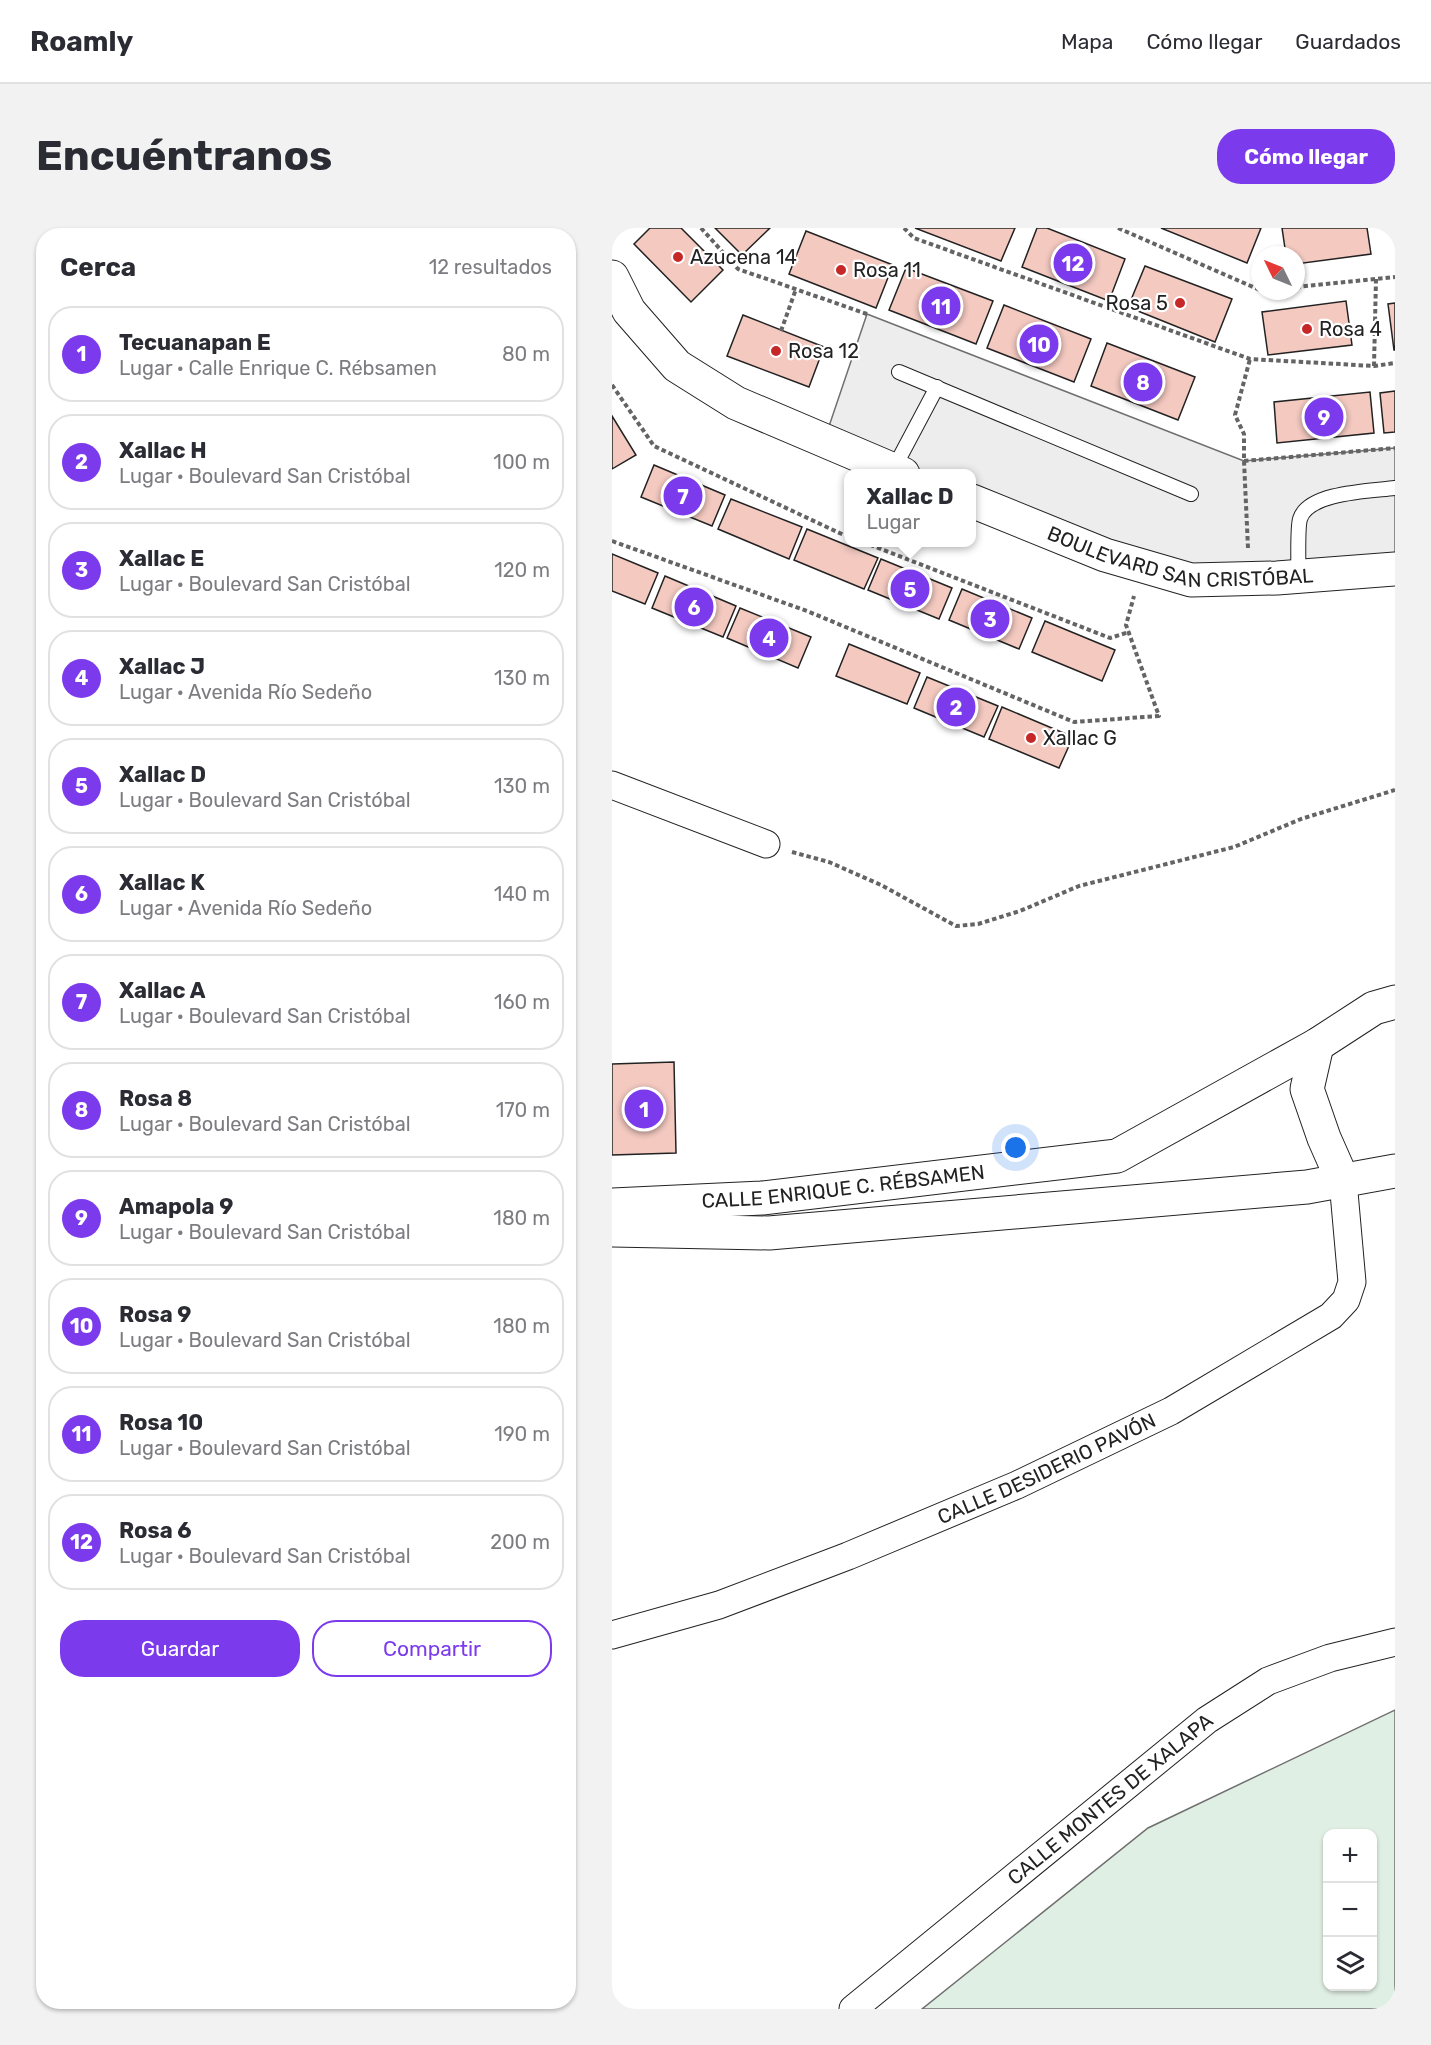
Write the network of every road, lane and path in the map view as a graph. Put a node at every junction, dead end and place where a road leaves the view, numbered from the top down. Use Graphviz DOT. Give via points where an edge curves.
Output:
graph roads {
  1 [pos="701,228"];
  2 [pos="904,228"];
  3 [pos="1118,228"];
  4 [pos="612,277"];
  5 [pos="1395,277"];
  6 [pos="1376,279"];
  7 [pos="1251,286"];
  8 [pos="1305,286"];
  9 [pos="796,289"];
  10 [pos="867,314"];
  11 [pos="781,331"];
  12 [pos="1250,359"];
  13 [pos="1395,363"];
  14 [pos="1374,366"];
  15 [pos="899,372"];
  16 [pos="612,385"];
  17 [pos="937,387"];
  18 [pos="1395,448"];
  19 [pos="1244,461"];
  20 [pos="891,469"];
  21 [pos="899,469"];
  22 [pos="1395,488"];
  23 [pos="1191,494"];
  24 [pos="976,503"];
  25 [pos="844,535"];
  26 [pos="612,541"];
  27 [pos="873,547"];
  28 [pos="1142,566"];
  29 [pos="1395,569"];
  30 [pos="1298,576"];
  31 [pos="1250,579"];
  32 [pos="1129,632"];
  33 [pos="612,785"];
  34 [pos="1395,790"];
  35 [pos="765,844"];
  36 [pos="1395,1002"];
  37 [pos="1317,1045"];
  38 [pos="1395,1171"];
  39 [pos="1343,1180"];
  40 [pos="618,1198"];
  41 [pos="612,1230"];
  42 [pos="612,1635"];
  43 [pos="1395,1642"];
  44 [pos="853,2009"];
  1 -- 9 [label="path" via="738,269"];
  2 -- 12 [label="path" via="914,238"];
  3 -- 7 [label="path"];
  4 -- 20 [label="main road" via="629,311 677,366 736,403"];
  5 -- 6 [label="path"];
  6 -- 8 [label="path"];
  6 -- 14 [label="path"];
  9 -- 10 [label="path"];
  9 -- 11 [label="path"];
  12 -- 14 [label="path"];
  12 -- 19 [label="path" via="1235,415 1244,435"];
  13 -- 14 [label="path"];
  15 -- 17 [label="lane"];
  16 -- 25 [label="path" via="654,446"];
  17 -- 21 [label="lane"];
  17 -- 23 [label="lane"];
  18 -- 19 [label="path"];
  19 -- 31 [label="path"];
  22 -- 30 [label="lane" via="1332,496 1307,508 1300,519"];
  24 -- 28 [label="main road, BOULEVARD SAN CRISTÓBAL"];
  26 -- 32 [label="path" via="807,611 1074,722 1159,716"];
  27 -- 32 [label="path" via="1110,638"];
  28 -- 31 [label="main road, BOULEVARD SAN CRISTÓBAL" via="1191,580"];
  28 -- 32 [label="path" via="1126,625"];
  29 -- 30 [label="main road, BOULEVARD SAN CRISTÓBAL"];
  30 -- 31 [label="main road, BOULEVARD SAN CRISTÓBAL"];
  33 -- 35 [label="street"];
  34 -- 35 [label="path" via="1301,819 1234,847 1079,886 1020,911 978,924 956,926 829,862"];
  36 -- 37 [label="main road, CALLE ENRIQUE C. RÉBSAMEN" via="1374,1008"];
  37 -- 39 [label="main road" via="1307,1089"];
  37 -- 40 [label="main road, CALLE ENRIQUE C. RÉBSAMEN" via="1117,1156 762,1198"];
  38 -- 39 [label="main road, CALLE ENRIQUE C. RÉBSAMEN"];
  39 -- 41 [label="main road, CALLE ENRIQUE C. RÉBSAMEN" via="1287,1189 769,1233"];
  39 -- 42 [label="street, CALLE DESIDERIO PAVÓN" via="1352,1282 1346,1300 1331,1316 1171,1411 1017,1485 718,1605"];
  43 -- 44 [label="street, CALLE MONTES DE XALAPA" via="1330,1658 1268,1680 1207,1720"];
}
